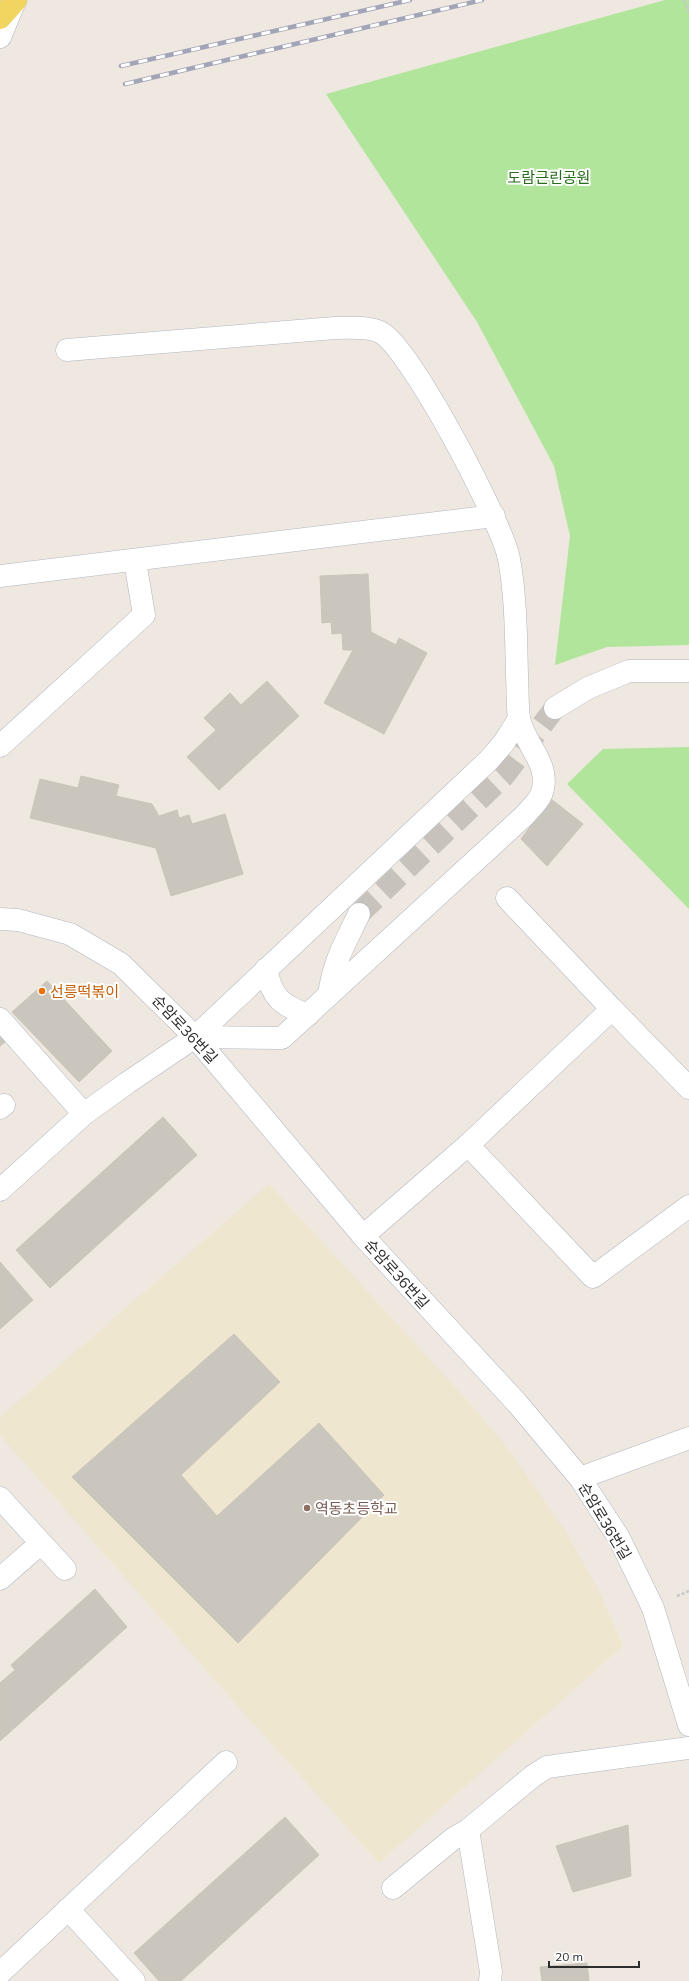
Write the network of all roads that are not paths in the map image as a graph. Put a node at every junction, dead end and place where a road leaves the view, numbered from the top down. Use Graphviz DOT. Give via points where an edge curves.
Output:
graph roads {
  1 [pos="16,0"];
  2 [pos="0,18"];
  3 [pos="0,37"];
  4 [pos="67,350"];
  5 [pos="494,516"];
  6 [pos="135,561"];
  7 [pos="0,576"];
  8 [pos="689,671"];
  9 [pos="555,708"];
  10 [pos="519,719"];
  11 [pos="0,746"];
  12 [pos="507,898"];
  13 [pos="0,919"];
  14 [pos="293,943"];
  15 [pos="266,969"];
  16 [pos="329,995"];
  17 [pos="612,1009"];
  18 [pos="308,1015"];
  19 [pos="0,1019"];
  20 [pos="195,1038"];
  21 [pos="689,1088"];
  22 [pos="84,1114"];
  23 [pos="468,1145"];
  24 [pos="0,1190"];
  25 [pos="689,1206"];
  26 [pos="363,1236"];
  27 [pos="689,1438"];
  28 [pos="580,1478"];
  29 [pos="0,1498"];
  30 [pos="41,1543"];
  31 [pos="65,1569"];
  32 [pos="0,1579"];
  33 [pos="689,1725"];
  34 [pos="689,1748"];
  35 [pos="226,1762"];
  36 [pos="468,1830"];
  37 [pos="393,1888"];
  38 [pos="68,1909"];
  39 [pos="0,1973"];
  40 [pos="134,1981"];
  41 [pos="490,1981"];
  1 -- 2 [label="main road"];
  1 -- 3 [label="street"];
  4 -- 5 [label="street" via="336,328 361,327 381,332 400,352 424,388 470,467"];
  5 -- 6 [label="street"];
  5 -- 10 [label="street" via="509,557 514,601"];
  6 -- 7 [label="street"];
  6 -- 11 [label="street" via="144,615"];
  8 -- 9 [label="street" via="629,671 588,688"];
  10 -- 14 [label="street" via="488,761"];
  10 -- 16 [label="street" via="540,761 543,777 540,795 524,816"];
  12 -- 17 [label="street"];
  13 -- 20 [label="street, 순암로36번길" via="18,920 70,934 121,964"];
  14 -- 15 [label="street"];
  14 -- 16 [label="street" via="359,914 336,961 331,975"];
  15 -- 18 [label="street" via="269,985 276,997 289,1008"];
  15 -- 20 [label="street"];
  16 -- 18 [label="street"];
  17 -- 21 [label="street"];
  17 -- 23 [label="street"];
  18 -- 20 [label="street" via="282,1038"];
  19 -- 22 [label="street"];
  20 -- 22 [label="street"];
  20 -- 26 [label="street, 순암로36번길"];
  22 -- 24 [label="street"];
  23 -- 25 [label="street" via="592,1277"];
  23 -- 26 [label="street"];
  26 -- 28 [label="street, 순암로36번길" via="516,1403"];
  27 -- 28 [label="street"];
  28 -- 33 [label="street, 순암로36번길" via="619,1538 653,1608"];
  29 -- 30 [label="street"];
  30 -- 31 [label="street"];
  30 -- 32 [label="street"];
  34 -- 36 [label="street" via="546,1767"];
  35 -- 38 [label="street"];
  36 -- 37 [label="street" via="454,1838"];
  36 -- 41 [label="street" via="491,1972"];
  38 -- 39 [label="street"];
  38 -- 40 [label="street"];
}
